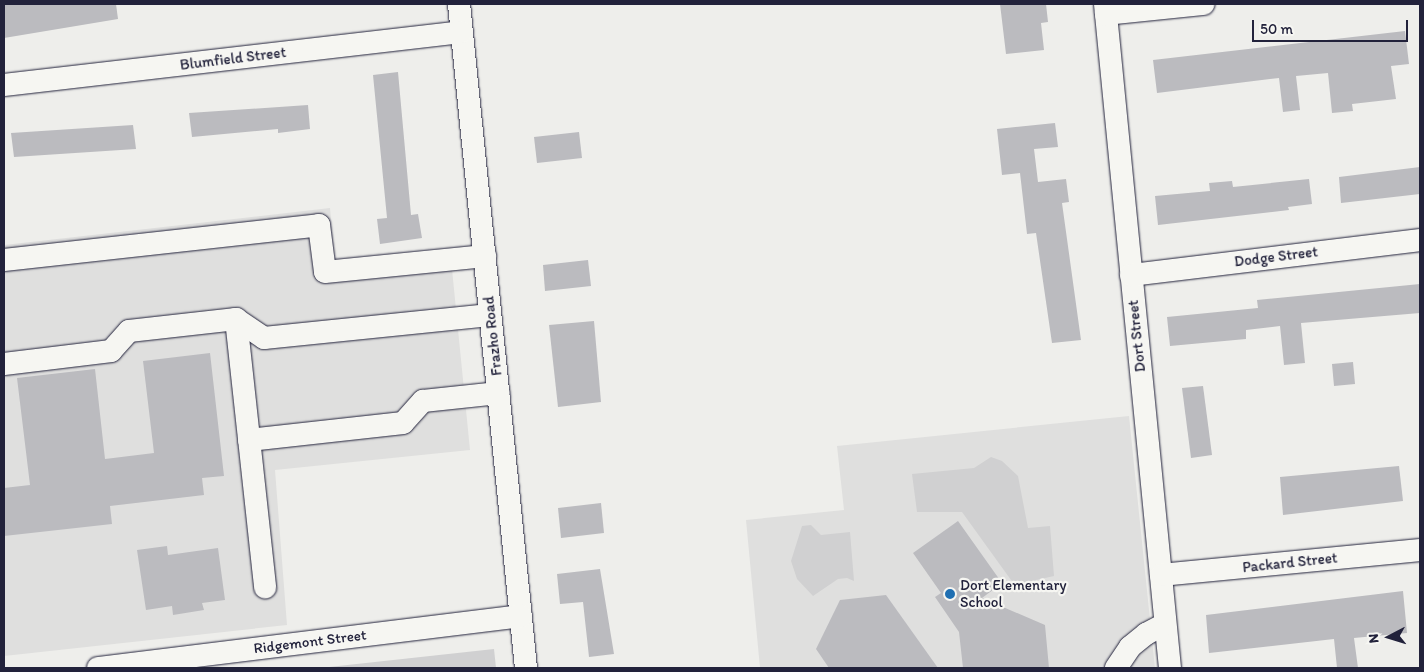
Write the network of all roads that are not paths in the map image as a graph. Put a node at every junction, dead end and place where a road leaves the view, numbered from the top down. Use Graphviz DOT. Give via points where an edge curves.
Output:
graph roads {
  1 [pos="458,4"];
  2 [pos="1203,4"];
  3 [pos="1106,9"];
  4 [pos="462,32"];
  5 [pos="4,85"];
  6 [pos="1420,240"];
  7 [pos="484,256"];
  8 [pos="4,260"];
  9 [pos="1131,275"];
  10 [pos="490,315"];
  11 [pos="236,319"];
  12 [pos="4,364"];
  13 [pos="499,393"];
  14 [pos="249,440"];
  15 [pos="1420,550"];
  16 [pos="1161,576"];
  17 [pos="265,587"];
  18 [pos="521,616"];
  19 [pos="1165,624"];
  20 [pos="98,668"];
  21 [pos="526,668"];
  22 [pos="1116,668"];
  23 [pos="1170,668"];
  1 -- 4 [label="street, Frazho Road"];
  2 -- 3 [label="street"];
  3 -- 9 [label="street, Dort Street"];
  4 -- 5 [label="street, Blumfield Street"];
  4 -- 7 [label="street, Frazho Road"];
  6 -- 9 [label="street, Dodge Street"];
  7 -- 8 [label="street" via="325,272 319,225"];
  7 -- 10 [label="street, Frazho Road"];
  9 -- 16 [label="street, Dort Street"];
  10 -- 11 [label="street" via="264,338"];
  10 -- 13 [label="street, Frazho Road"];
  11 -- 12 [label="street" via="130,331 111,351"];
  11 -- 14 [label="street"];
  13 -- 14 [label="street" via="423,400 403,423"];
  13 -- 18 [label="street, Frazho Road"];
  14 -- 17 [label="street"];
  15 -- 16 [label="street, Packard Street"];
  16 -- 19 [label="street, Dort Street"];
  18 -- 20 [label="street, Ridgemont Street"];
  18 -- 21 [label="street, Frazho Road"];
  19 -- 22 [label="street" via="1130,647"];
  19 -- 23 [label="street, Dort Street"];
}
